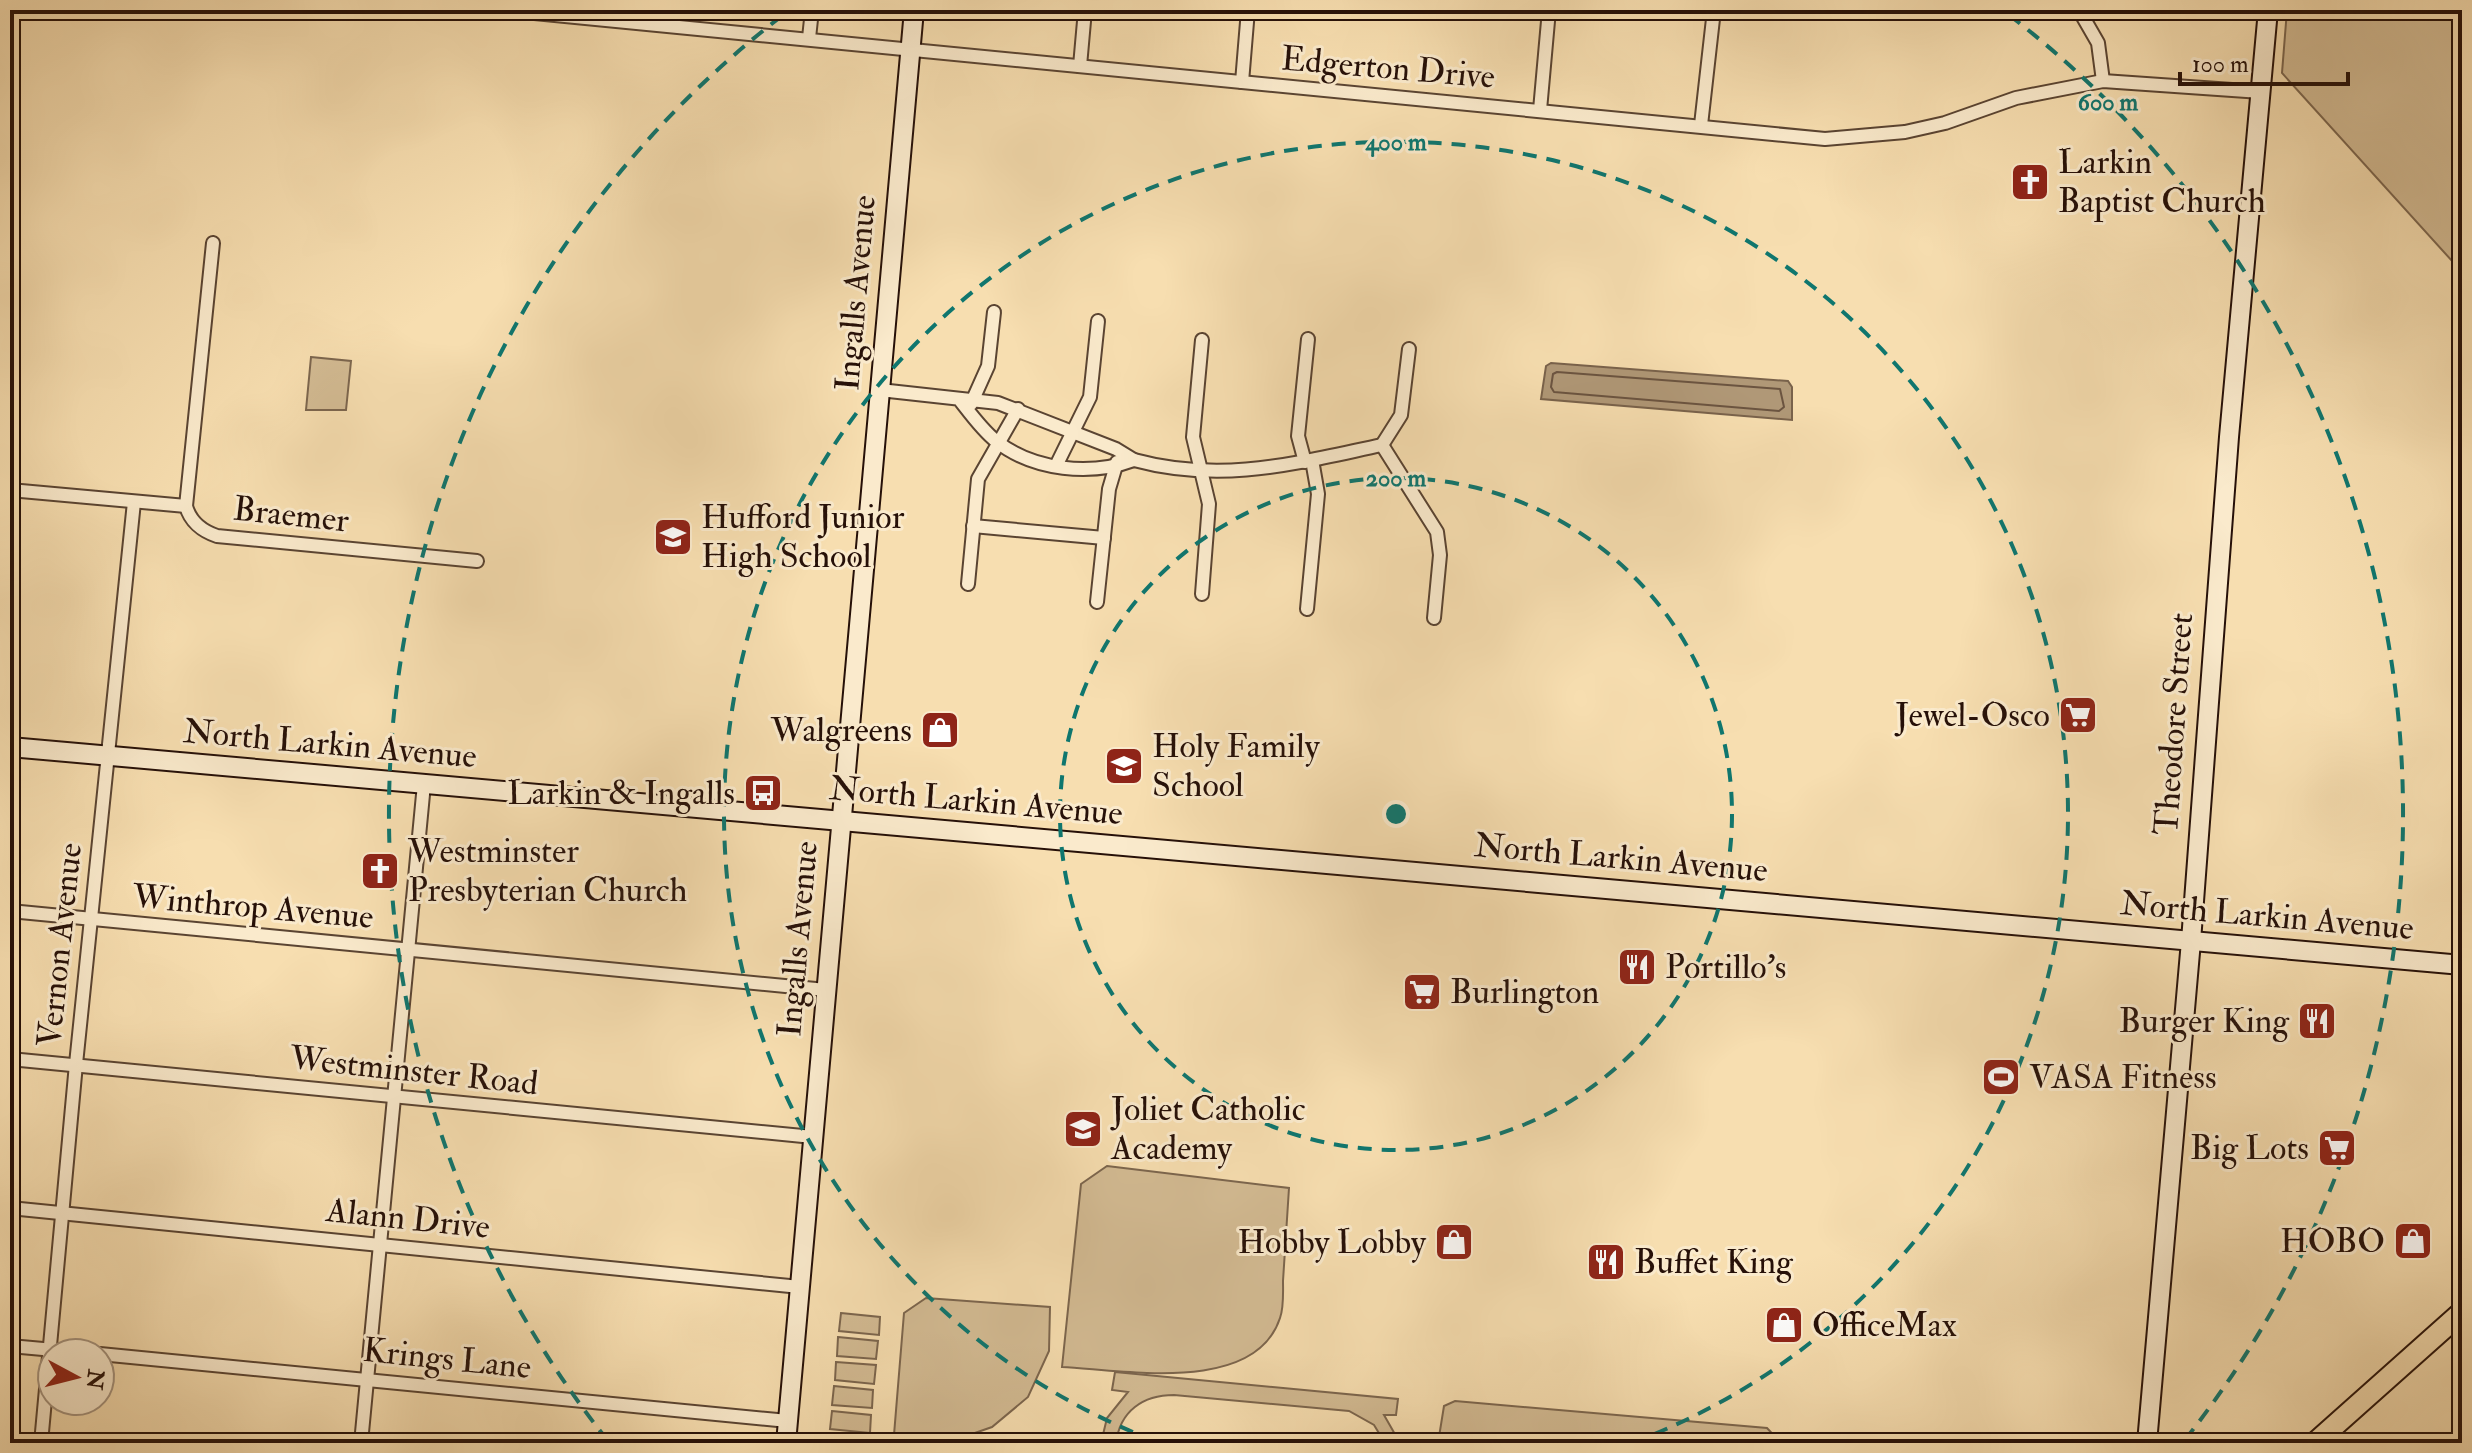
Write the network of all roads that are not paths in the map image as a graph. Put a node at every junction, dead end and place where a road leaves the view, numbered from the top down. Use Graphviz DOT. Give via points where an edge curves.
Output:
graph roads {
  1 [pos="504,10"];
  2 [pos="812,10"];
  3 [pos="914,10"];
  4 [pos="1085,10"];
  5 [pos="1248,10"];
  6 [pos="1549,10"];
  7 [pos="1714,10"];
  8 [pos="2079,10"];
  9 [pos="2268,10"];
  10 [pos="809,38"];
  11 [pos="910,49"];
  12 [pos="1080,66"];
  13 [pos="2103,81"];
  14 [pos="1242,82"];
  15 [pos="2261,92"];
  16 [pos="1540,110"];
  17 [pos="1701,125"];
  18 [pos="213,243"];
  19 [pos="994,312"];
  20 [pos="1098,321"];
  21 [pos="1308,339"];
  22 [pos="1202,340"];
  23 [pos="1409,349"];
  24 [pos="880,390"];
  25 [pos="971,404"];
  26 [pos="1018,409"];
  27 [pos="1071,432"];
  28 [pos="997,442"];
  29 [pos="1382,445"];
  30 [pos="1122,452"];
  31 [pos="1134,460"];
  32 [pos="1308,461"];
  33 [pos="1056,466"];
  34 [pos="1115,467"];
  35 [pos="1202,472"];
  36 [pos="10,490"];
  37 [pos="134,502"];
  38 [pos="186,506"];
  39 [pos="973,526"];
  40 [pos="1104,538"];
  41 [pos="477,561"];
  42 [pos="968,584"];
  43 [pos="1202,594"];
  44 [pos="1097,602"];
  45 [pos="1307,609"];
  46 [pos="1434,618"];
  47 [pos="10,747"];
  48 [pos="108,756"];
  49 [pos="424,784"];
  50 [pos="841,821"];
  51 [pos="10,911"];
  52 [pos="92,920"];
  53 [pos="2191,941"];
  54 [pos="408,949"];
  55 [pos="2462,965"];
  56 [pos="826,990"];
  57 [pos="10,1059"];
  58 [pos="76,1064"];
  59 [pos="393,1097"];
  60 [pos="813,1137"];
  61 [pos="10,1208"];
  62 [pos="63,1212"];
  63 [pos="379,1245"];
  64 [pos="800,1287"];
  65 [pos="2462,1312"];
  66 [pos="50,1337"];
  67 [pos="10,1346"];
  68 [pos="36,1349"];
  69 [pos="116,1355"];
  70 [pos="367,1379"];
  71 [pos="43,1417"];
  72 [pos="788,1421"];
  73 [pos="41,1443"];
  74 [pos="361,1443"];
  75 [pos="786,1443"];
  76 [pos="2147,1443"];
  77 [pos="2315,1443"];
  1 -- 10 [label="street, Edgerton Drive"];
  2 -- 10 [label="street"];
  3 -- 11 [label="main road, Ingalls Avenue"];
  4 -- 12 [label="street"];
  5 -- 14 [label="street"];
  6 -- 16 [label="street"];
  7 -- 17 [label="street"];
  8 -- 13 [label="street" via="2098,43"];
  9 -- 15 [label="main road, Theodore Street"];
  10 -- 11 [label="street, Edgerton Drive"];
  11 -- 12 [label="street, Edgerton Drive"];
  11 -- 24 [label="main road, Ingalls Avenue"];
  12 -- 14 [label="street, Edgerton Drive"];
  13 -- 15 [label="street, Edgerton Drive"];
  13 -- 17 [label="street, Edgerton Drive" via="2016,98 1945,123 1864,138 1825,139"];
  14 -- 16 [label="street, Edgerton Drive"];
  15 -- 53 [label="main road, Theodore Street" via="2227,453"];
  16 -- 17 [label="street, Edgerton Drive"];
  18 -- 38 [label="street, Braemer"];
  19 -- 25 [label="street" via="988,366"];
  20 -- 27 [label="street" via="1090,397"];
  21 -- 32 [label="street" via="1298,436"];
  22 -- 35 [label="street" via="1193,437"];
  23 -- 29 [label="street" via="1401,415"];
  24 -- 25 [label="street"];
  24 -- 50 [label="main road, Ingalls Avenue"];
  25 -- 26 [label="street"];
  25 -- 28 [label="street"];
  26 -- 27 [label="street"];
  26 -- 28 [label="street"];
  27 -- 30 [label="street"];
  27 -- 33 [label="street"];
  28 -- 33 [label="street"];
  28 -- 39 [label="street" via="978,479"];
  29 -- 32 [label="street"];
  29 -- 46 [label="street" via="1437,532"];
  30 -- 31 [label="street"];
  30 -- 34 [label="street"];
  31 -- 34 [label="street"];
  31 -- 35 [label="street"];
  32 -- 35 [label="street" via="1268,470"];
  32 -- 45 [label="street" via="1318,494"];
  33 -- 34 [label="street"];
  34 -- 40 [label="street"];
  35 -- 43 [label="street" via="1209,504"];
  36 -- 37 [label="street"];
  37 -- 38 [label="street"];
  37 -- 48 [label="street, Vernon Avenue"];
  38 -- 41 [label="street, Braemer" via="189,517 217,536"];
  39 -- 40 [label="street"];
  39 -- 42 [label="street"];
  40 -- 44 [label="street"];
  47 -- 48 [label="main road, North Larkin Avenue"];
  48 -- 49 [label="main road, North Larkin Avenue"];
  48 -- 52 [label="street, Vernon Avenue"];
  49 -- 50 [label="main road, North Larkin Avenue"];
  49 -- 54 [label="street"];
  50 -- 53 [label="main road, North Larkin Avenue"];
  50 -- 56 [label="main road, Ingalls Avenue"];
  51 -- 52 [label="street, Winthrop Avenue"];
  52 -- 54 [label="street, Winthrop Avenue"];
  52 -- 58 [label="street, Vernon Avenue"];
  53 -- 55 [label="main road, North Larkin Avenue"];
  53 -- 76 [label="main road, Theodore Street"];
  54 -- 56 [label="street, Winthrop Avenue"];
  54 -- 59 [label="street"];
  56 -- 60 [label="main road, Ingalls Avenue"];
  57 -- 58 [label="street, Westminster Road"];
  58 -- 59 [label="street, Westminster Road"];
  58 -- 62 [label="street, Vernon Avenue"];
  59 -- 60 [label="street, Westminster Road"];
  59 -- 63 [label="street"];
  60 -- 64 [label="main road, Ingalls Avenue"];
  61 -- 62 [label="street, Alann Drive"];
  62 -- 63 [label="street, Alann Drive"];
  62 -- 66 [label="street, Vernon Avenue"];
  63 -- 64 [label="street, Alann Drive"];
  63 -- 70 [label="street"];
  64 -- 72 [label="main road, Ingalls Avenue"];
  65 -- 77 [label="main road"];
  67 -- 68 [label="street"];
  69 -- 70 [label="street, Krings Lane"];
  70 -- 72 [label="street, Krings Lane"];
  70 -- 74 [label="street"];
  71 -- 73 [label="street, Vernon Avenue"];
  72 -- 75 [label="main road, Ingalls Avenue"];
}
